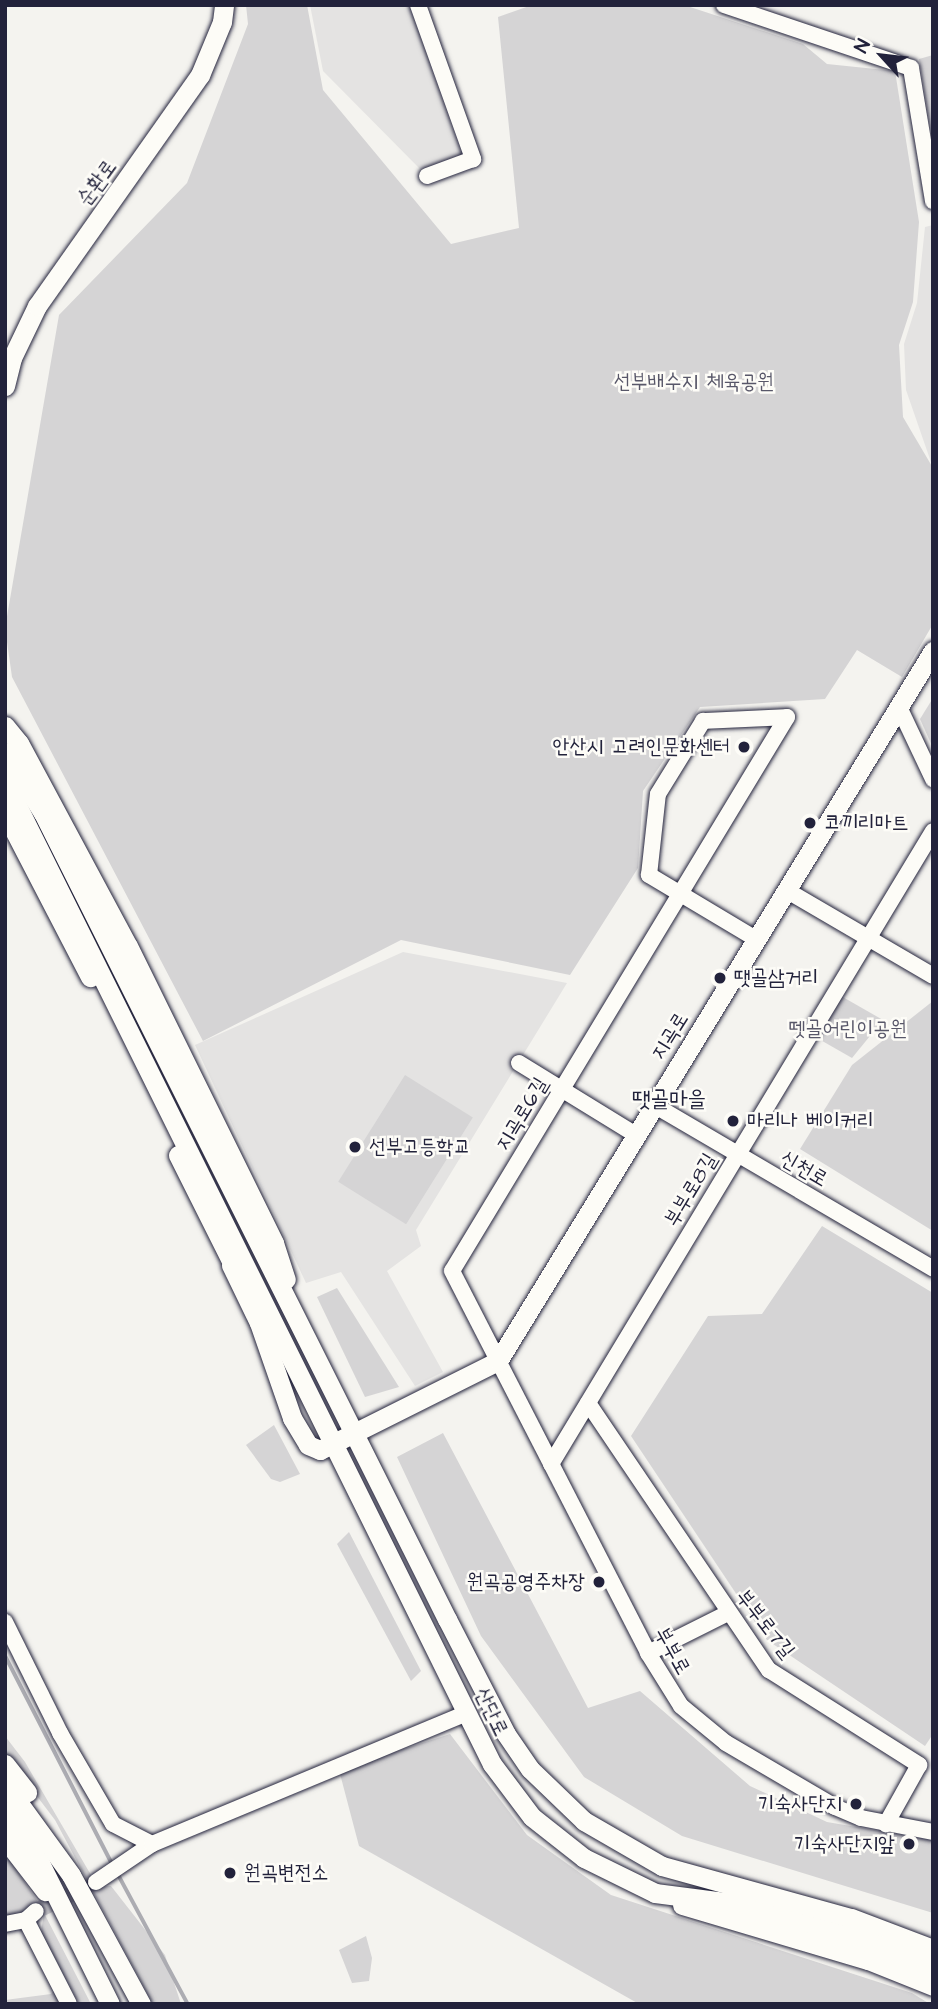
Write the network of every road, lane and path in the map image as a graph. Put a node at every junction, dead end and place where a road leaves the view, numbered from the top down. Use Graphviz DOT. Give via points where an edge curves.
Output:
graph roads {
  1 [pos="224,5"];
  2 [pos="418,5"];
  3 [pos="724,5"];
  4 [pos="426,176"];
  5 [pos="933,201"];
  6 [pos="5,386"];
  7 [pos="933,651"];
  8 [pos="898,707"];
  9 [pos="5,714"];
  10 [pos="5,726"];
  11 [pos="13,750"];
  12 [pos="933,779"];
  13 [pos="5,781"];
  14 [pos="5,813"];
  15 [pos="933,831"];
  16 [pos="786,890"];
  17 [pos="680,893"];
  18 [pos="868,938"];
  19 [pos="756,939"];
  20 [pos="933,976"];
  21 [pos="519,1063"];
  22 [pos="562,1089"];
  23 [pos="654,1105"];
  24 [pos="636,1135"];
  25 [pos="737,1154"];
  26 [pos="238,1227"];
  27 [pos="231,1265"];
  28 [pos="933,1269"];
  29 [pos="299,1348"];
  30 [pos="498,1361"];
  31 [pos="588,1402"];
  32 [pos="356,1434"];
  33 [pos="335,1445"];
  34 [pos="551,1464"];
  35 [pos="729,1613"];
  36 [pos="5,1622"];
  37 [pos="648,1653"];
  38 [pos="466,1713"];
  39 [pos="5,1764"];
  40 [pos="5,1784"];
  41 [pos="5,1811"];
  42 [pos="886,1824"];
  43 [pos="933,1832"];
  44 [pos="5,1839"];
  45 [pos="152,1844"];
  46 [pos="662,1866"];
  47 [pos="71,1875"];
  48 [pos="100,1879"];
  49 [pos="656,1894"];
  50 [pos="65,1916"];
  51 [pos="5,1924"];
  52 [pos="933,1936"];
  53 [pos="933,1949"];
  54 [pos="933,1967"];
  55 [pos="933,1986"];
  56 [pos="69,2004"];
  57 [pos="110,2004"];
  58 [pos="141,2004"];
  1 -- 6 [label="main road, 순환로" via="222,22 200,75 37,306 12,358"];
  2 -- 4 [label="street" via="473,159"];
  3 -- 5 [label="street" via="911,68"];
  7 -- 8 [label="main road, 지곡로"];
  8 -- 12 [label="street"];
  8 -- 16 [label="main road, 지곡로"];
  9 -- 11 [label="main road"];
  10 -- 11 [label="main road"];
  11 -- 26 [label="main road"];
  11 -- 29 [label="main road" via="128,946 274,1243"];
  13 -- 26 [label="main road"];
  14 -- 27 [label="main road"];
  15 -- 18 [label="street, 부부로8길"];
  16 -- 18 [label="street"];
  16 -- 19 [label="main road, 지곡로"];
  17 -- 17 [label="street, 지곡로6길" via="787,717 703,721 658,794 649,875"];
  17 -- 19 [label="street"];
  17 -- 22 [label="street, 지곡로6길"];
  18 -- 20 [label="street"];
  18 -- 25 [label="street, 부부로8길"];
  19 -- 23 [label="main road, 지곡로"];
  21 -- 22 [label="street"];
  22 -- 24 [label="street"];
  22 -- 30 [label="street, 지곡로6길" via="452,1271"];
  23 -- 24 [label="main road, 지곡로"];
  23 -- 25 [label="street, 신천로"];
  24 -- 30 [label="main road, 지곡로"];
  25 -- 28 [label="street, 신천로"];
  25 -- 31 [label="street, 부부로8길"];
  26 -- 29 [label="main road, 산단로"];
  27 -- 29 [label="main road"];
  27 -- 33 [label="main road" via="259,1323 292,1418 308,1445 320,1450"];
  29 -- 32 [label="main road, 산단로"];
  29 -- 33 [label="main road, 산단로"];
  30 -- 32 [label="main road"];
  30 -- 34 [label="street, 부부로"];
  31 -- 34 [label="street, 부부로8길"];
  31 -- 35 [label="street, 부부로7길"];
  32 -- 33 [label="main road"];
  32 -- 46 [label="main road, 산단로" via="506,1734 530,1769 584,1821"];
  33 -- 38 [label="main road, 산단로"];
  34 -- 37 [label="street, 부부로"];
  35 -- 37 [label="street"];
  35 -- 42 [label="street, 부부로7길" via="769,1670 919,1765"];
  36 -- 45 [label="street" via="60,1733 113,1824"];
  37 -- 42 [label="street, 부부로" via="665,1685 702,1727 835,1807"];
  38 -- 45 [label="street"];
  38 -- 49 [label="main road, 산단로" via="492,1764 532,1817 584,1858"];
  39 -- 47 [label="main road" via="53,1830"];
  40 -- 47 [label="main road"];
  41 -- 50 [label="main road" via="40,1863"];
  42 -- 43 [label="street, 부부로"];
  44 -- 50 [label="main road"];
  45 -- 48 [label="street"];
  46 -- 52 [label="main road" via="750,1880 857,1908"];
  46 -- 53 [label="main road, 산단로" via="851,1918"];
  47 -- 58 [label="main road"];
  49 -- 54 [label="main road, 산단로" via="724,1902 876,1944"];
  49 -- 55 [label="main road" via="777,1936 868,1960"];
  50 -- 57 [label="main road"];
  51 -- 56 [label="street" via="31,1915"];
}
